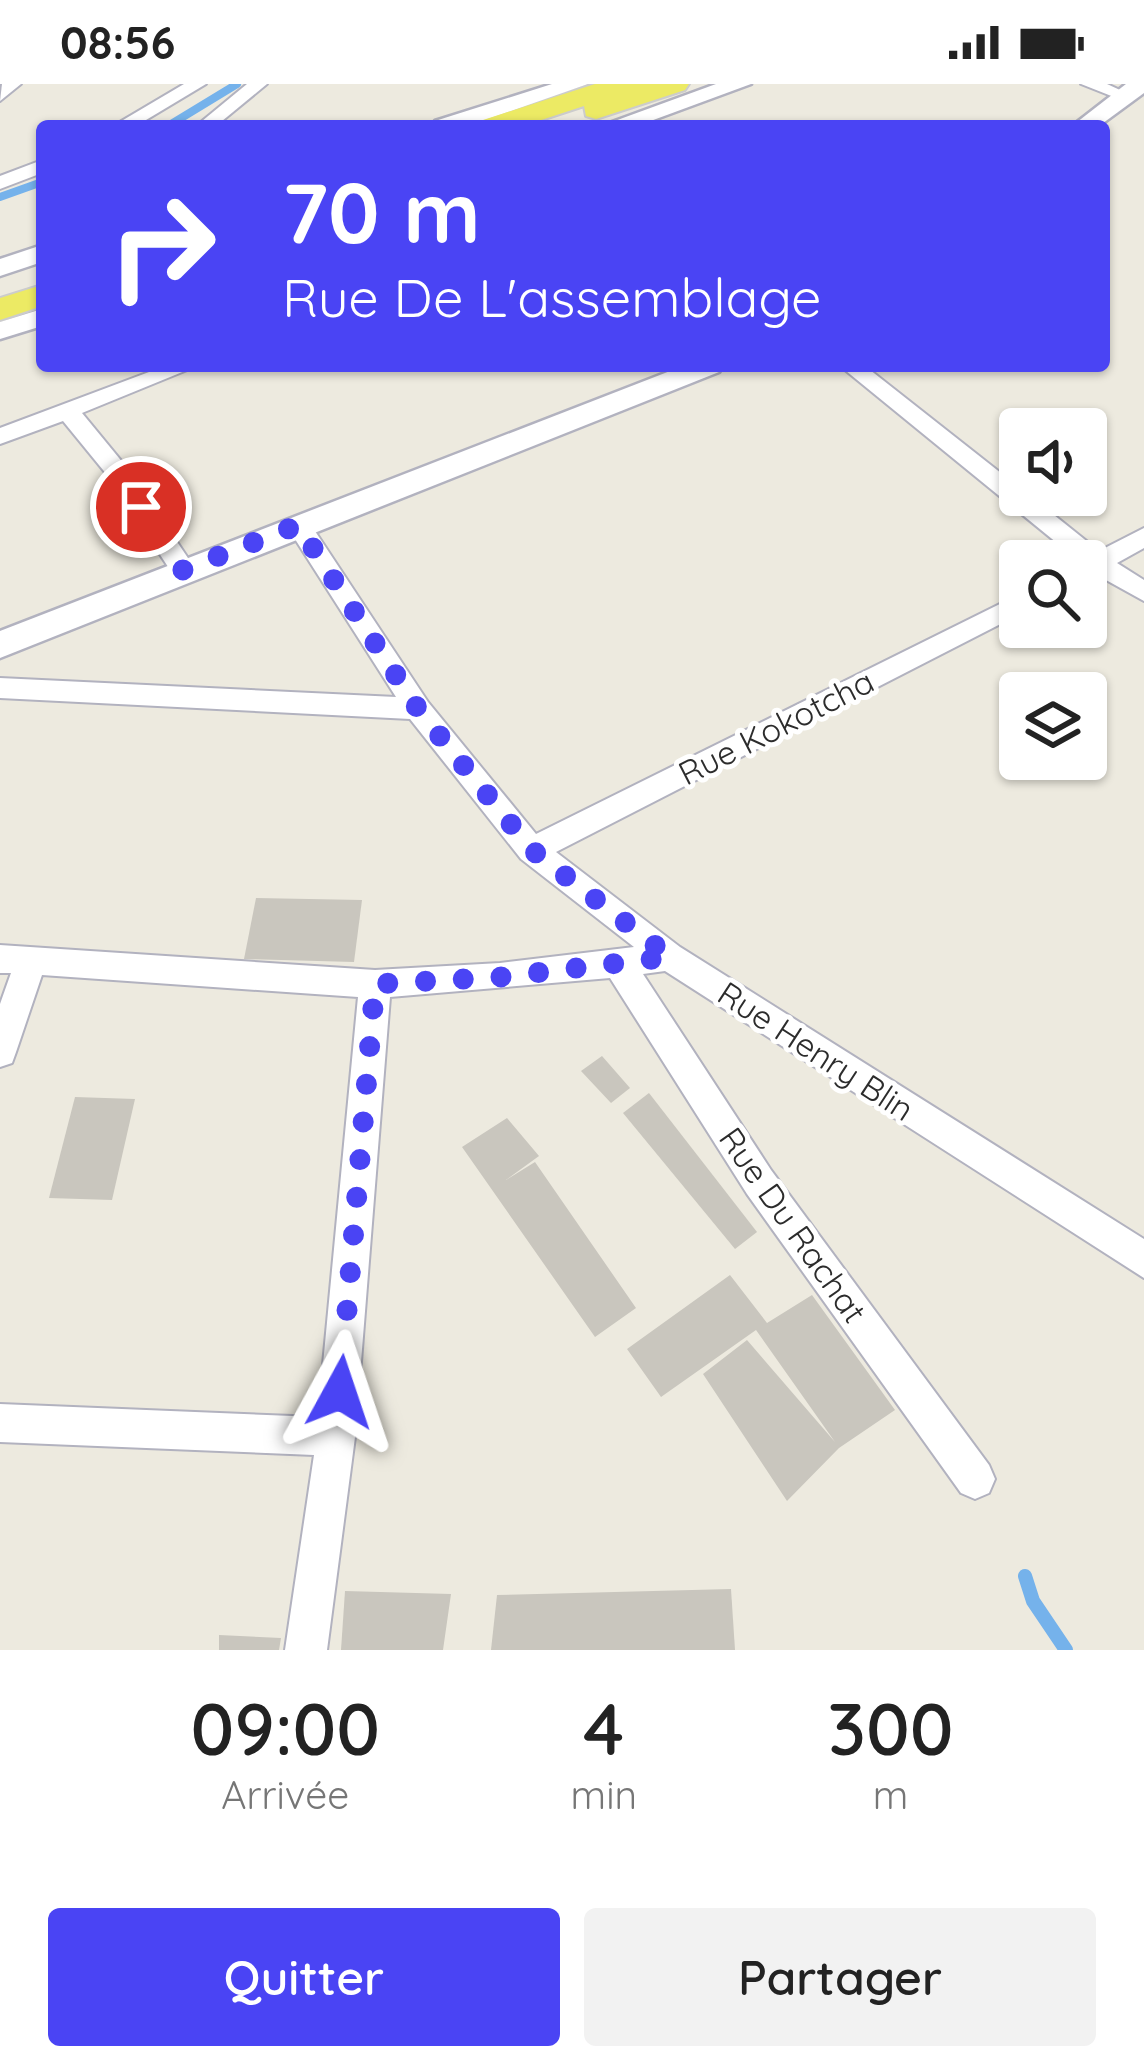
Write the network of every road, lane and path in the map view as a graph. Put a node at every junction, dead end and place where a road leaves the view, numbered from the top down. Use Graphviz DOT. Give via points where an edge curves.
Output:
graph roads {
  1 [pos="12,84"];
  2 [pos="197,84"];
  3 [pos="258,84"];
  4 [pos="576,84"];
  5 [pos="624,84"];
  6 [pos="675,84"];
  7 [pos="740,84"];
  8 [pos="1090,84"];
  9 [pos="1132,90"];
  10 [pos="0,96"];
  11 [pos="133,120"];
  12 [pos="213,120"];
  13 [pos="463,120"];
  14 [pos="513,120"];
  15 [pos="564,120"];
  16 [pos="632,120"];
  17 [pos="1092,120"];
  18 [pos="36,168"];
  19 [pos="0,183"];
  20 [pos="36,255"];
  21 [pos="0,268"];
  22 [pos="36,271"];
  23 [pos="0,282"];
  24 [pos="36,297"];
  25 [pos="0,310"];
  26 [pos="36,318"];
  27 [pos="0,331"];
  28 [pos="170,372"];
  29 [pos="693,372"];
  30 [pos="858,372"];
  31 [pos="67,411"];
  32 [pos="0,436"];
  33 [pos="298,525"];
  34 [pos="1144,537"];
  35 [pos="1061,540"];
  36 [pos="1107,558"];
  37 [pos="183,570"];
  38 [pos="1107,574"];
  39 [pos="1144,592"];
  40 [pos="999,614"];
  41 [pos="0,645"];
  42 [pos="0,688"];
  43 [pos="418,709"];
  44 [pos="532,850"];
  45 [pos="670,957"];
  46 [pos="16,959"];
  47 [pos="620,966"];
  48 [pos="375,984"];
  49 [pos="0,1052"];
  50 [pos="1144,1260"];
  51 [pos="0,1423"];
  52 [pos="336,1437"];
  53 [pos="976,1479"];
  54 [pos="306,1650"];
  1 -- 10 [label="street"];
  2 -- 11 [label="street"];
  3 -- 12 [label="street"];
  4 -- 13 [label="street"];
  5 -- 14 [label="main road"];
  6 -- 15 [label="main road"];
  7 -- 16 [label="street"];
  8 -- 9 [label="street"];
  9 -- 17 [label="street"];
  18 -- 19 [label="street"];
  20 -- 21 [label="street"];
  22 -- 23 [label="main road"];
  24 -- 25 [label="main road"];
  26 -- 27 [label="street"];
  28 -- 31 [label="street"];
  29 -- 33 [label="street"];
  30 -- 35 [label="street"];
  31 -- 32 [label="street"];
  31 -- 37 [label="street"];
  33 -- 37 [label="street"];
  33 -- 43 [label="street, Rue Henry Blin"];
  34 -- 36 [label="street"];
  37 -- 41 [label="street"];
  38 -- 39 [label="street"];
  40 -- 44 [label="street, Rue Kokotcha"];
  42 -- 43 [label="street"];
  43 -- 44 [label="street, Rue Henry Blin"];
  44 -- 45 [label="street, Rue Henry Blin"];
  45 -- 47 [label="street"];
  45 -- 50 [label="street, Rue Henry Blin"];
  46 -- 48 [label="street"];
  46 -- 49 [label="street"];
  47 -- 48 [label="street"];
  47 -- 53 [label="street, Rue Du Rachat" via="759,1182"];
  48 -- 52 [label="street"];
  51 -- 52 [label="street"];
  52 -- 54 [label="street"];
}
